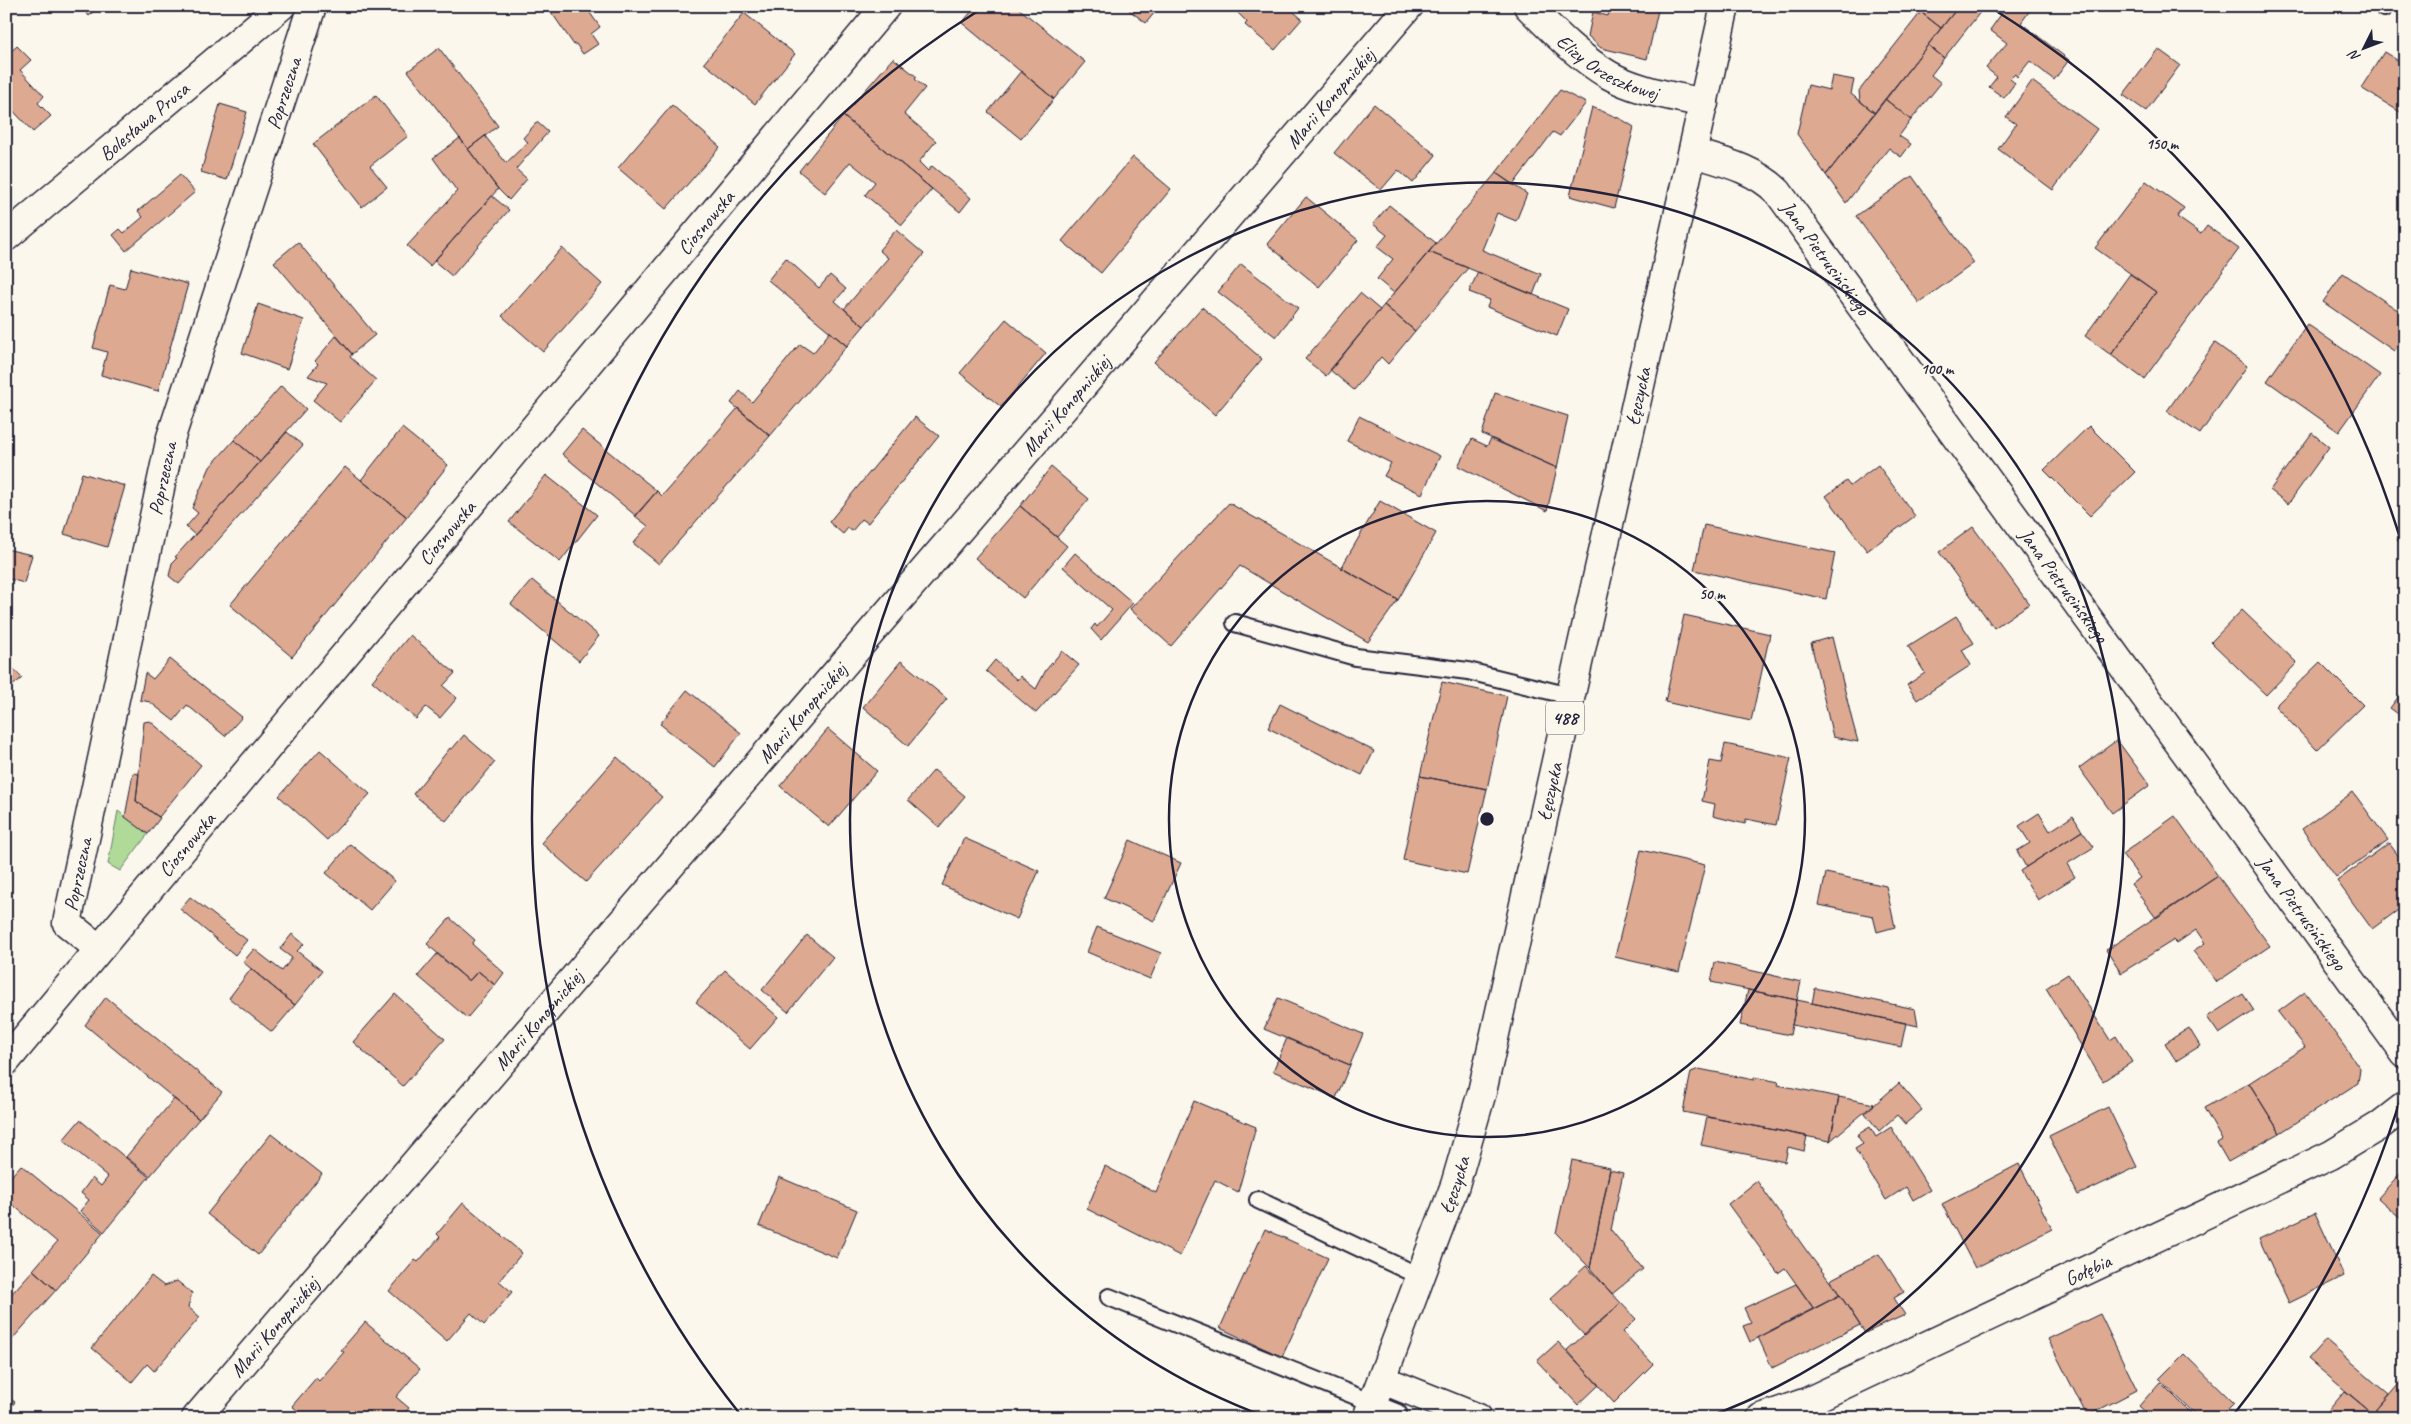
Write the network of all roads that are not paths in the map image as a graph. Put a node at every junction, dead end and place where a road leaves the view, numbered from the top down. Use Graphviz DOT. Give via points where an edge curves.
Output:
graph roads {
  1 [pos="281,6"];
  2 [pos="312,6"];
  3 [pos="886,6"];
  4 [pos="1408,6"];
  5 [pos="1528,6"];
  6 [pos="1725,6"];
  7 [pos="1704,103"];
  8 [pos="1694,153"];
  9 [pos="6,237"];
  10 [pos="1235,623"];
  11 [pos="1570,696"];
  12 [pos="100,949"];
  13 [pos="2405,1054"];
  14 [pos="6,1061"];
  15 [pos="2405,1106"];
  16 [pos="1258,1200"];
  17 [pos="1421,1277"];
  18 [pos="1109,1297"];
  19 [pos="1380,1403"];
  20 [pos="1475,1417"];
  21 [pos="196,1418"];
  22 [pos="1761,1418"];
  1 -- 9 [label="street, Bolesława Prusa"];
  2 -- 12 [label="street, Poprzeczna" via="171,437 68,923"];
  3 -- 12 [label="street, Ciosnowska"];
  4 -- 21 [label="street, Marii Konopnickiej"];
  5 -- 7 [label="street, Elizy Orzeszkowej" via="1584,59 1611,76 1652,91"];
  6 -- 7 [label="street, Łęczycka / 488"];
  7 -- 8 [label="street, Łęczycka / 488"];
  8 -- 11 [label="street, Łęczycka / 488"];
  8 -- 13 [label="street, Jana Pietrusińskiego" via="1742,168 1767,181 1778,192"];
  10 -- 11 [label="lane" via="1356,656 1468,671"];
  11 -- 17 [label="street, Łęczycka / 488" via="1482,1092 1455,1185"];
  12 -- 14 [label="street, Ciosnowska"];
  15 -- 22 [label="street, Gołębia" via="2331,1155 1807,1402"];
  16 -- 17 [label="lane"];
  17 -- 19 [label="street, Łęczycka / 488"];
  18 -- 19 [label="lane"];
  19 -- 20 [label="street"];
}
